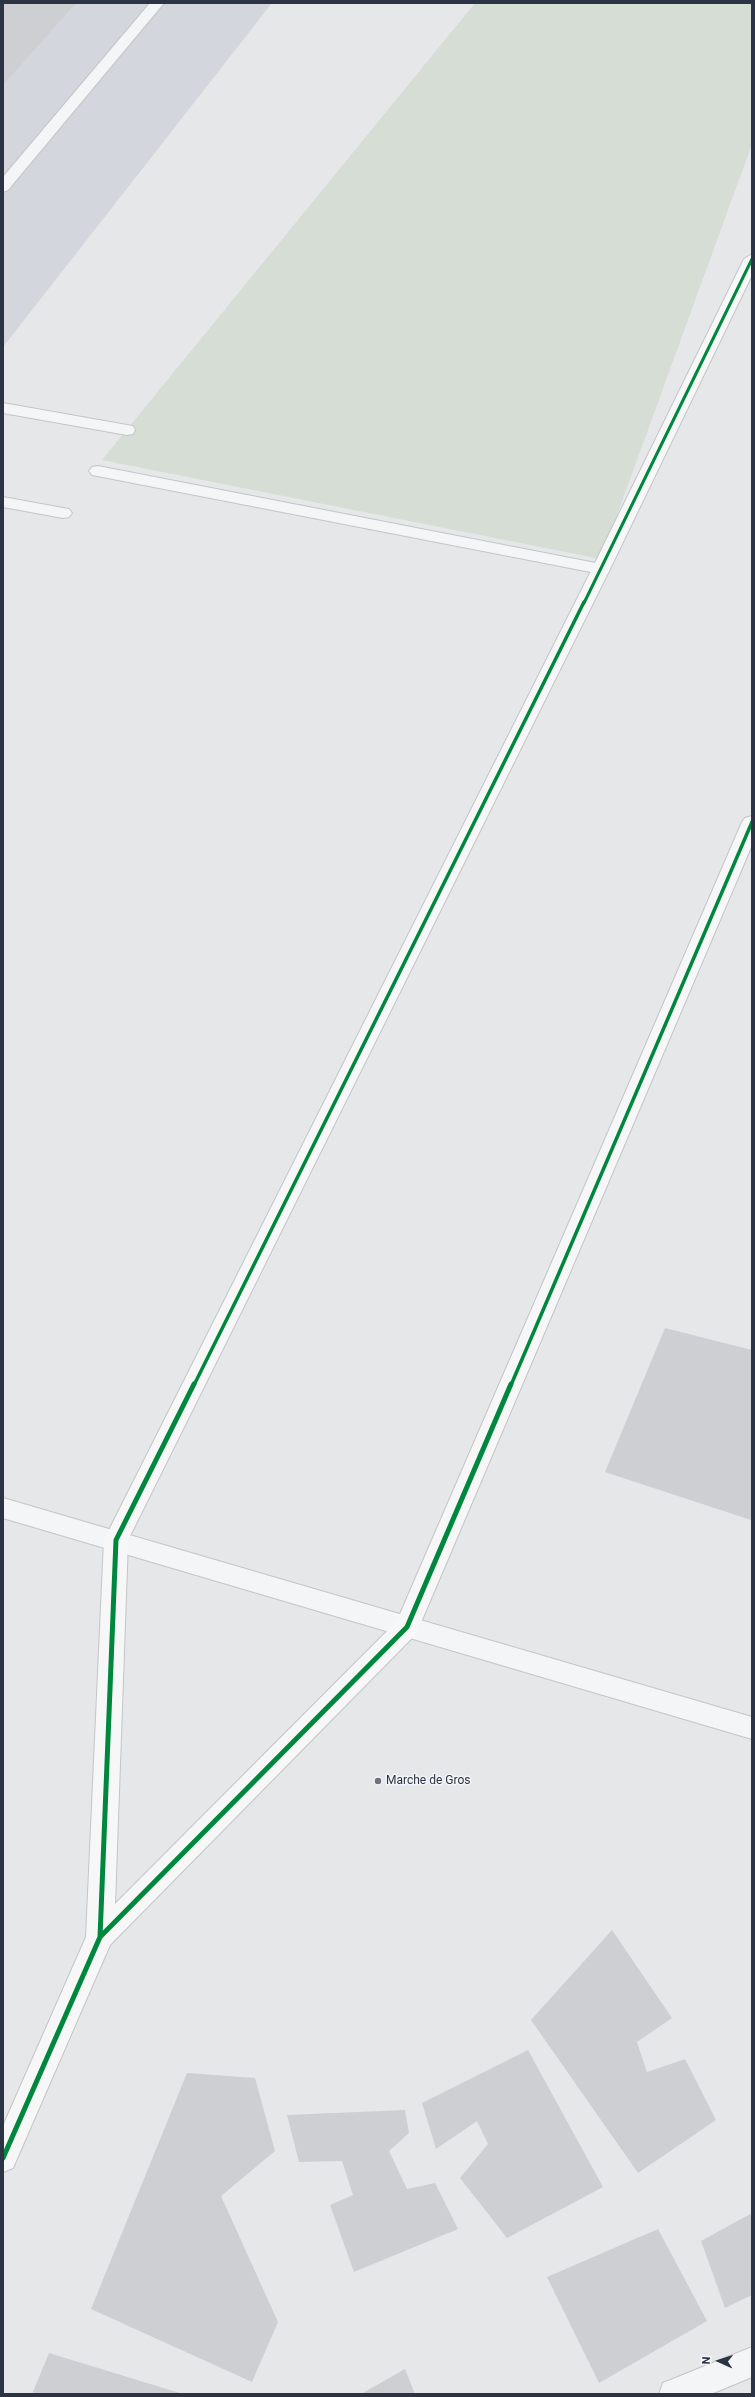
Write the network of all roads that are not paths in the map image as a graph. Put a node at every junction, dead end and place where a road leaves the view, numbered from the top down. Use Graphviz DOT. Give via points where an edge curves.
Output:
graph roads {
  1 [pos="157,3"];
  2 [pos="3,187"];
  3 [pos="752,259"];
  4 [pos="3,408"];
  5 [pos="127,430"];
  6 [pos="98,470"];
  7 [pos="3,502"];
  8 [pos="63,513"];
  9 [pos="602,569"];
  10 [pos="752,822"];
  11 [pos="3,1508"];
  12 [pos="116,1540"];
  13 [pos="407,1627"];
  14 [pos="752,1728"];
  15 [pos="100,1938"];
  16 [pos="3,2158"];
  17 [pos="752,2362"];
  18 [pos="674,2394"];
  1 -- 2 [label="street"];
  3 -- 9 [label="street"];
  4 -- 5 [label="street"];
  6 -- 9 [label="street"];
  7 -- 8 [label="street"];
  9 -- 12 [label="street"];
  10 -- 13 [label="street"];
  11 -- 12 [label="street"];
  12 -- 13 [label="street"];
  12 -- 15 [label="street"];
  13 -- 14 [label="street"];
  13 -- 15 [label="street"];
  15 -- 16 [label="street"];
  17 -- 18 [label="street"];
}
